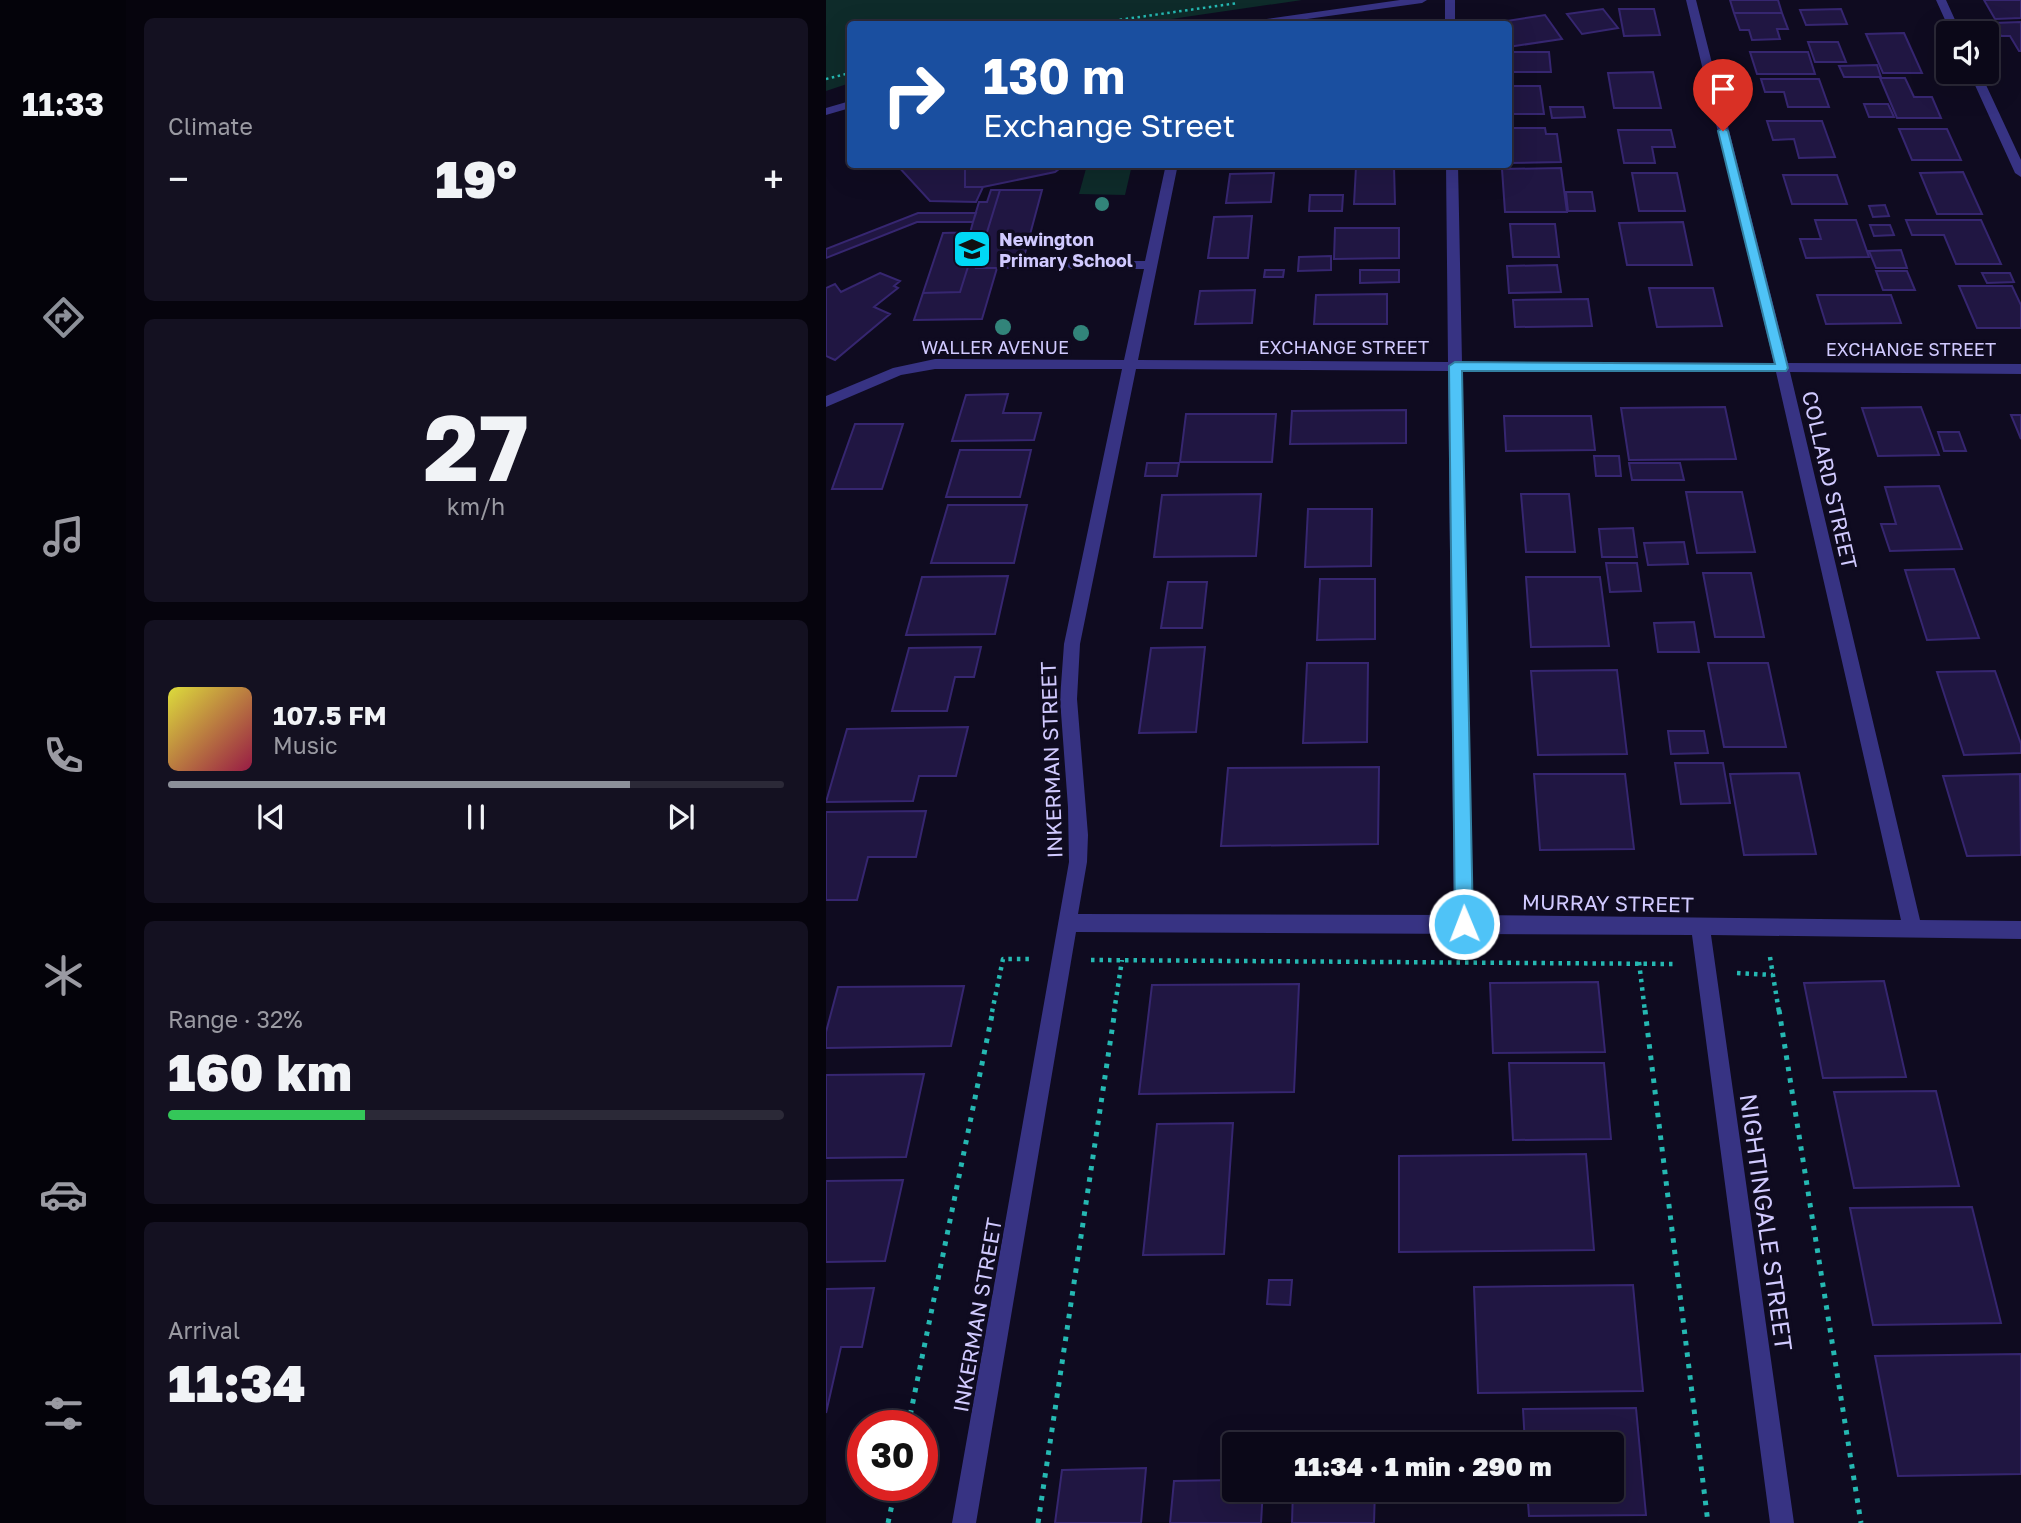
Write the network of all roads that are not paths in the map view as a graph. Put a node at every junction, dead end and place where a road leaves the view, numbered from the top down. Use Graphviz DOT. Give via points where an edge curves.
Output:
graph roads {
  1 [pos="1422,0"];
  2 [pos="1450,0"];
  3 [pos="1691,0"];
  4 [pos="1941,0"];
  5 [pos="1273,21"];
  6 [pos="1450,21"];
  7 [pos="1951,21"];
  8 [pos="1980,84"];
  9 [pos="847,105"];
  10 [pos="826,112"];
  11 [pos="1171,168"];
  12 [pos="1452,168"];
  13 [pos="2021,173"];
  14 [pos="1071,265"];
  15 [pos="1151,265"];
  16 [pos="1129,366"];
  17 [pos="1455,366"];
  18 [pos="1782,368"];
  19 [pos="2021,369"];
  20 [pos="826,402"];
  21 [pos="1069,923"];
  22 [pos="1464,924"];
  23 [pos="1700,927"];
  24 [pos="1913,929"];
  25 [pos="2021,930"];
  26 [pos="964,1523"];
  27 [pos="1782,1523"];
  1 -- 5 [label="street"];
  2 -- 6 [label="street"];
  3 -- 18 [label="street, COLLARD STREET"];
  4 -- 7 [label="street"];
  8 -- 13 [label="street"];
  9 -- 10 [label="street"];
  11 -- 15 [label="street, INKERMAN STREET"];
  12 -- 17 [label="street"];
  14 -- 15 [label="street"];
  15 -- 16 [label="street, INKERMAN STREET"];
  16 -- 17 [label="street, EXCHANGE STREET"];
  16 -- 20 [label="street, WALLER AVENUE" via="916,366"];
  16 -- 21 [label="street, INKERMAN STREET" via="1069,660 1068,713 1080,823"];
  17 -- 18 [label="street, EXCHANGE STREET"];
  17 -- 22 [label="street"];
  18 -- 19 [label="street, EXCHANGE STREET"];
  18 -- 24 [label="street, COLLARD STREET"];
  21 -- 22 [label="street, MURRAY STREET"];
  21 -- 26 [label="street, INKERMAN STREET"];
  22 -- 23 [label="street, MURRAY STREET"];
  23 -- 24 [label="street, MURRAY STREET"];
  23 -- 27 [label="street, NIGHTINGALE STREET"];
  24 -- 25 [label="street, MURRAY STREET"];
}
